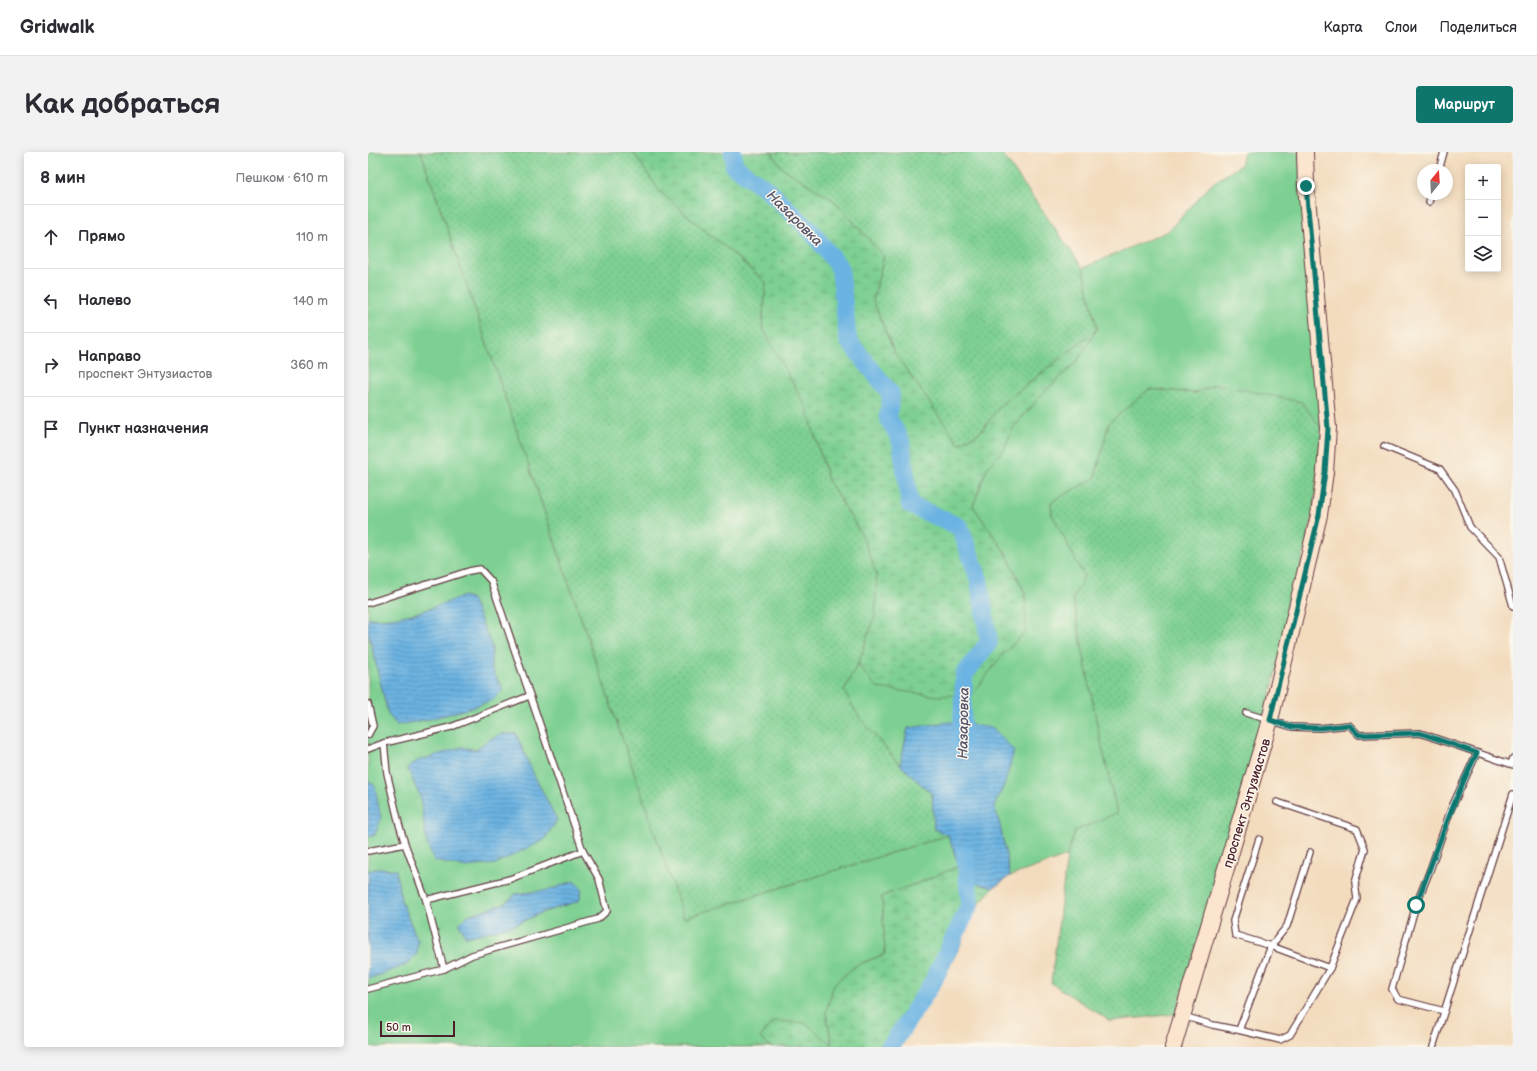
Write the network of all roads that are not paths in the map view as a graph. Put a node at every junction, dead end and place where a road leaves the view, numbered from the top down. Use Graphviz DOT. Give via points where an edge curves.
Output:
graph roads {
  1 [pos="1305,152"];
  2 [pos="1444,152"];
  3 [pos="1440,164"];
  4 [pos="1384,446"];
  5 [pos="368,603"];
  6 [pos="1513,606"];
  7 [pos="529,696"];
  8 [pos="368,704"];
  9 [pos="1246,713"];
  10 [pos="1270,720"];
  11 [pos="368,735"];
  12 [pos="384,743"];
  13 [pos="368,749"];
  14 [pos="1477,753"];
  15 [pos="1512,762"];
  16 [pos="1513,794"];
  17 [pos="1277,802"];
  18 [pos="1259,840"];
  19 [pos="405,844"];
  20 [pos="368,851"];
  21 [pos="583,851"];
  22 [pos="1310,852"];
  23 [pos="426,900"];
  24 [pos="1271,946"];
  25 [pos="1330,968"];
  26 [pos="444,969"];
  27 [pos="368,989"];
  28 [pos="1444,1011"];
  29 [pos="1182,1016"];
  30 [pos="1239,1030"];
  31 [pos="1173,1047"];
  32 [pos="1433,1047"];
  1 -- 10 [label="street, проспект Энтузиастов" via="1328,428 1319,515"];
  2 -- 3 [label="lane"];
  4 -- 6 [label="lane" via="1440,470 1455,490 1470,527 1499,557"];
  5 -- 7 [label="lane" via="480,569 491,582"];
  7 -- 12 [label="lane" via="451,727"];
  7 -- 21 [label="lane"];
  8 -- 11 [label="lane" via="372,726"];
  9 -- 10 [label="lane"];
  10 -- 14 [label="lane" via="1292,727 1349,725 1359,735 1420,733"];
  10 -- 29 [label="street, проспект Энтузиастов"];
  12 -- 13 [label="lane"];
  12 -- 19 [label="lane" via="387,773"];
  14 -- 15 [label="lane"];
  14 -- 28 [label="lane" via="1451,809 1416,905 1392,989 1398,999"];
  16 -- 28 [label="lane"];
  17 -- 25 [label="lane" via="1357,829 1365,849 1355,882 1357,899"];
  18 -- 24 [label="lane" via="1233,921 1235,935"];
  19 -- 20 [label="lane"];
  19 -- 23 [label="lane"];
  21 -- 23 [label="lane" via="510,880"];
  21 -- 26 [label="lane" via="599,879 607,912 598,919 472,955"];
  22 -- 24 [label="lane" via="1287,926"];
  23 -- 26 [label="lane"];
  24 -- 25 [label="lane"];
  24 -- 30 [label="lane"];
  25 -- 30 [label="lane" via="1290,1035 1280,1040"];
  26 -- 27 [label="lane"];
  28 -- 32 [label="lane"];
  29 -- 30 [label="lane"];
  29 -- 31 [label="street, проспект Энтузиастов"];
}
